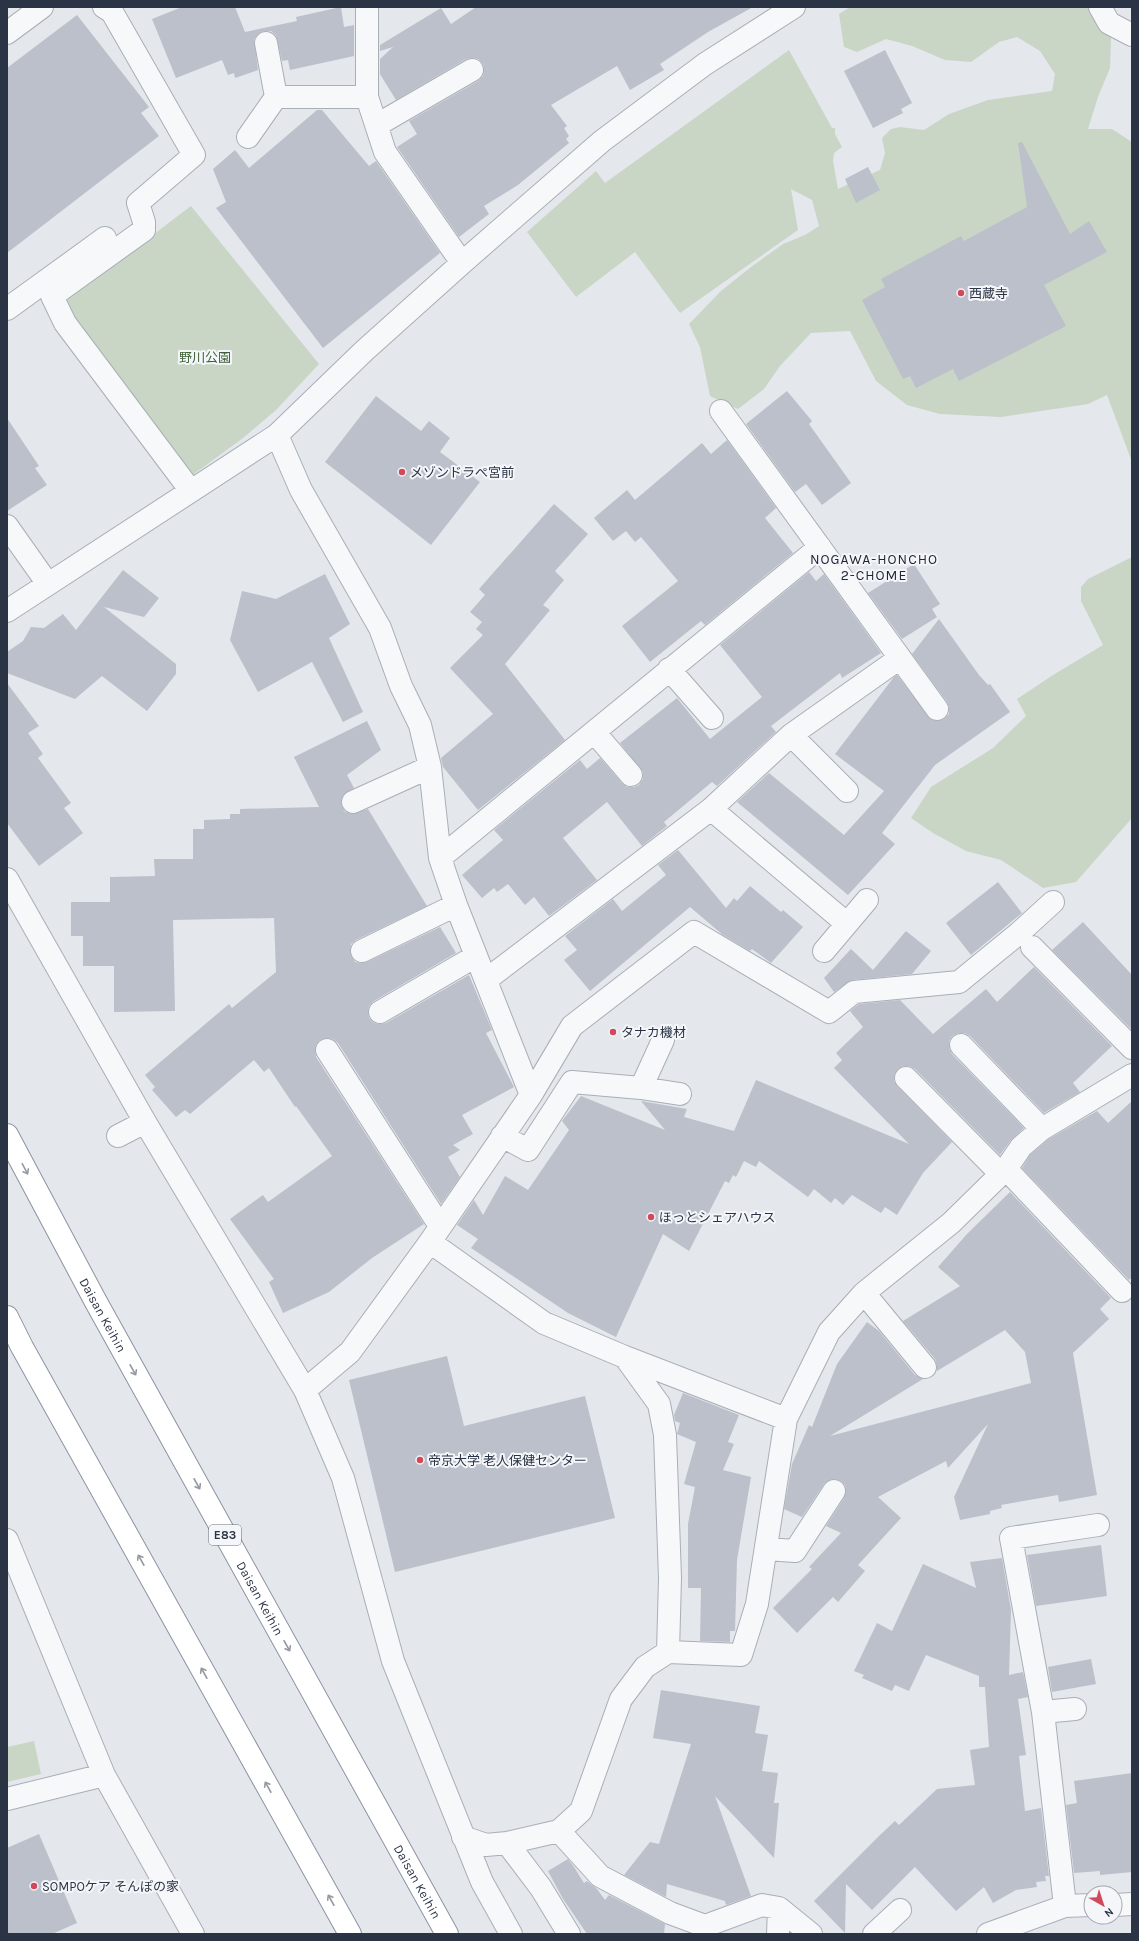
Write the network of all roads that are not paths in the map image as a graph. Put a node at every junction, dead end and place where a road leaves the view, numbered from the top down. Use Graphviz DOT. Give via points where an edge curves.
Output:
graph roads {
  1 [pos="42,7"];
  2 [pos="104,7"];
  3 [pos="367,7"];
  4 [pos="794,7"];
  5 [pos="1100,7"];
  6 [pos="7,33"];
  7 [pos="1132,35"];
  8 [pos="266,43"];
  9 [pos="472,70"];
  10 [pos="276,97"];
  11 [pos="367,97"];
  12 [pos="376,125"];
  13 [pos="248,137"];
  14 [pos="105,238"];
  15 [pos="462,263"];
  16 [pos="7,309"];
  17 [pos="721,411"];
  18 [pos="277,435"];
  19 [pos="191,491"];
  20 [pos="7,526"];
  21 [pos="820,547"];
  22 [pos="48,584"];
  23 [pos="7,611"];
  24 [pos="900,658"];
  25 [pos="669,670"];
  26 [pos="937,709"];
  27 [pos="712,718"];
  28 [pos="594,732"];
  29 [pos="791,735"];
  30 [pos="430,767"];
  31 [pos="631,775"];
  32 [pos="847,791"];
  33 [pos="353,802"];
  34 [pos="711,809"];
  35 [pos="440,858"];
  36 [pos="7,879"];
  37 [pos="867,900"];
  38 [pos="1053,902"];
  39 [pos="456,905"];
  40 [pos="846,923"];
  41 [pos="1032,947"];
  42 [pos="362,950"];
  43 [pos="824,951"];
  44 [pos="476,956"];
  45 [pos="486,980"];
  46 [pos="380,1012"];
  47 [pos="663,1040"];
  48 [pos="961,1045"];
  49 [pos="1132,1048"];
  50 [pos="327,1050"];
  51 [pos="1132,1076"];
  52 [pos="906,1078"];
  53 [pos="641,1088"];
  54 [pos="680,1094"];
  55 [pos="530,1095"];
  56 [pos="145,1122"];
  57 [pos="1042,1129"];
  58 [pos="7,1135"];
  59 [pos="118,1136"];
  60 [pos="502,1136"];
  61 [pos="1003,1172"];
  62 [pos="435,1234"];
  63 [pos="1122,1291"];
  64 [pos="864,1293"];
  65 [pos="7,1317"];
  66 [pos="625,1357"];
  67 [pos="925,1367"];
  68 [pos="305,1390"];
  69 [pos="786,1419"];
  70 [pos="834,1492"];
  71 [pos="1098,1525"];
  72 [pos="7,1540"];
  73 [pos="766,1549"];
  74 [pos="668,1652"];
  75 [pos="1075,1710"];
  76 [pos="1043,1712"];
  77 [pos="104,1775"];
  78 [pos="7,1799"];
  79 [pos="559,1831"];
  80 [pos="464,1837"];
  81 [pos="507,1844"];
  82 [pos="1083,1905"];
  83 [pos="1065,1906"];
  84 [pos="778,1908"];
  85 [pos="900,1910"];
  86 [pos="193,1934"];
  87 [pos="350,1934"];
  88 [pos="447,1934"];
  89 [pos="511,1934"];
  90 [pos="569,1934"];
  91 [pos="778,1934"];
  92 [pos="811,1934"];
  93 [pos="874,1934"];
  94 [pos="988,1934"];
  1 -- 6 [label="street"];
  2 -- 19 [label="street" via="112,12 194,155 138,203 144,230 52,296 65,323"];
  3 -- 11 [label="street"];
  4 -- 15 [label="street" via="706,64 602,141"];
  5 -- 7 [label="street" via="1109,23"];
  8 -- 10 [label="street"];
  9 -- 12 [label="street"];
  10 -- 11 [label="street"];
  10 -- 13 [label="street"];
  11 -- 12 [label="street"];
  12 -- 15 [label="street" via="385,152"];
  14 -- 16 [label="street"];
  15 -- 18 [label="street" via="364,351"];
  17 -- 21 [label="street"];
  18 -- 19 [label="street"];
  18 -- 30 [label="street" via="301,490 380,628 420,725"];
  19 -- 22 [label="street"];
  20 -- 22 [label="street"];
  21 -- 24 [label="street"];
  21 -- 25 [label="street"];
  22 -- 23 [label="street"];
  24 -- 26 [label="street"];
  24 -- 29 [label="street"];
  25 -- 27 [label="street"];
  25 -- 28 [label="street"];
  28 -- 31 [label="street"];
  28 -- 35 [label="street"];
  29 -- 32 [label="street"];
  29 -- 34 [label="street"];
  30 -- 33 [label="street"];
  30 -- 35 [label="street"];
  34 -- 40 [label="street"];
  34 -- 45 [label="street"];
  35 -- 39 [label="street"];
  36 -- 56 [label="street"];
  37 -- 40 [label="street"];
  38 -- 55 [label="street" via="959,982 854,992 829,1012 694,932 572,1026"];
  39 -- 42 [label="street"];
  39 -- 44 [label="street"];
  40 -- 43 [label="street"];
  41 -- 49 [label="street"];
  44 -- 45 [label="street"];
  44 -- 46 [label="street"];
  45 -- 55 [label="street"];
  47 -- 53 [label="street"];
  48 -- 57 [label="street"];
  50 -- 62 [label="street"];
  51 -- 57 [label="street"];
  52 -- 61 [label="street"];
  53 -- 54 [label="street"];
  53 -- 60 [label="street" via="572,1082 528,1150"];
  55 -- 60 [label="street"];
  56 -- 59 [label="street"];
  56 -- 68 [label="street"];
  57 -- 61 [label="street" via="1021,1147"];
  58 -- 88 [label="highway, Daisan Keihin / E83, one-way" via="96,1302"];
  60 -- 62 [label="street"];
  61 -- 63 [label="street"];
  61 -- 64 [label="street" via="951,1223"];
  62 -- 66 [label="street" via="544,1324"];
  62 -- 68 [label="street" via="350,1352"];
  64 -- 67 [label="street"];
  64 -- 69 [label="street" via="829,1332"];
  87 -- 65 [label="highway, one-way"];
  66 -- 69 [label="street"];
  66 -- 74 [label="street" via="659,1404 665,1435 670,1578"];
  68 -- 80 [label="street" via="343,1478 393,1661"];
  69 -- 73 [label="street"];
  70 -- 73 [label="street" via="795,1551"];
  71 -- 76 [label="street" via="1011,1538"];
  72 -- 77 [label="street"];
  73 -- 74 [label="street" via="757,1604 741,1655"];
  74 -- 79 [label="street" via="644,1668 621,1699 581,1811"];
  75 -- 76 [label="street"];
  76 -- 83 [label="street"];
  77 -- 78 [label="street"];
  77 -- 86 [label="street"];
  79 -- 81 [label="street"];
  79 -- 84 [label="street" via="600,1876 670,1913 706,1926 762,1905"];
  80 -- 81 [label="street" via="486,1845"];
  80 -- 89 [label="street" via="482,1882"];
  81 -- 90 [label="street" via="541,1888"];
  82 -- 83 [label="street"];
  83 -- 94 [label="street"];
  84 -- 91 [label="street"];
  84 -- 92 [label="street"];
  85 -- 93 [label="street"];
}
